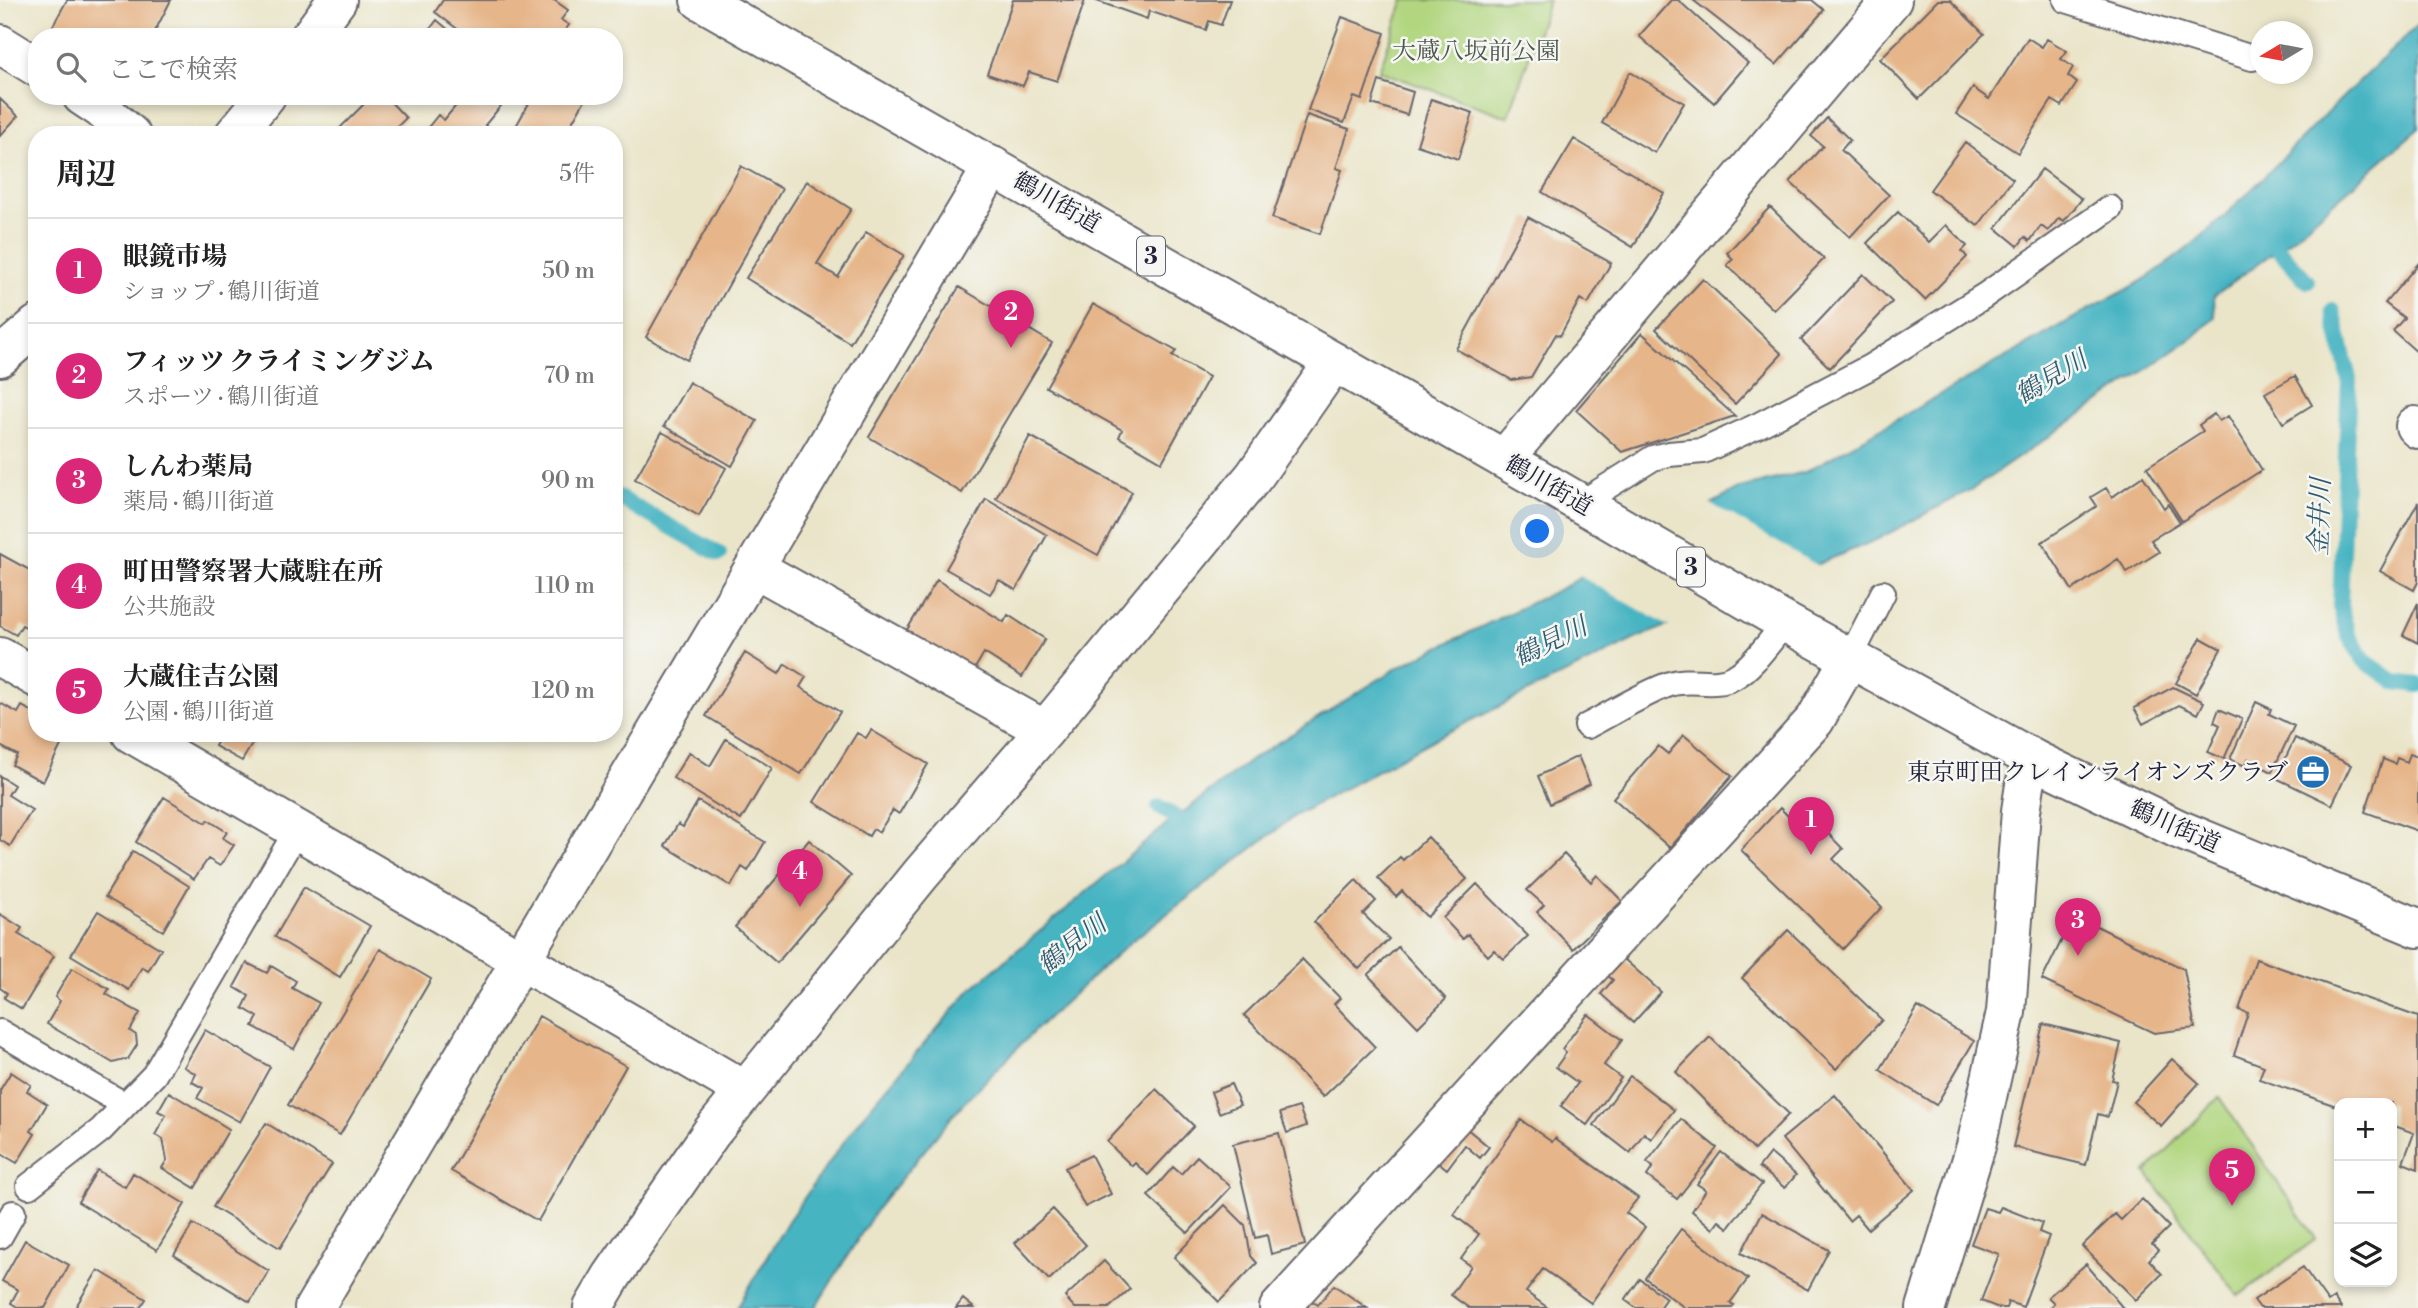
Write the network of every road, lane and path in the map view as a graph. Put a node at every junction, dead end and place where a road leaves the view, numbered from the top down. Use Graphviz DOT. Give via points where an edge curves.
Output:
graph roads {
  1 [pos="337,0"];
  2 [pos="700,0"];
  3 [pos="1892,0"];
  4 [pos="2066,0"];
  5 [pos="317,28"];
  6 [pos="0,44"];
  7 [pos="2250,57"];
  8 [pos="28,61"];
  9 [pos="96,105"];
  10 [pos="259,105"];
  11 [pos="121,126"];
  12 [pos="242,126"];
  13 [pos="993,166"];
  14 [pos="2110,208"];
  15 [pos="28,333"];
  16 [pos="0,357"];
  17 [pos="1334,362"];
  18 [pos="1504,460"];
  19 [pos="1591,508"];
  20 [pos="755,568"];
  21 [pos="1883,593"];
  22 [pos="1783,621"];
  23 [pos="0,657"];
  24 [pos="1850,658"];
  25 [pos="28,673"];
  26 [pos="1587,726"];
  27 [pos="1045,730"];
  28 [pos="146,742"];
  29 [pos="2033,760"];
  30 [pos="297,830"];
  31 [pos="2418,928"];
  32 [pos="519,960"];
  33 [pos="0,1032"];
  34 [pos="744,1090"];
  35 [pos="125,1105"];
  36 [pos="29,1186"];
  37 [pos="13,1213"];
  38 [pos="0,1236"];
  39 [pos="314,1308"];
  40 [pos="593,1308"];
  41 [pos="1279,1308"];
  42 [pos="1926,1308"];
  1 -- 5 [label="street"];
  2 -- 13 [label="street, 鶴川街道 / 3"];
  3 -- 18 [label="street"];
  4 -- 7 [label="lane"];
  6 -- 8 [label="street"];
  9 -- 11 [label="street"];
  10 -- 12 [label="street"];
  13 -- 17 [label="street, 鶴川街道 / 3"];
  13 -- 20 [label="street"];
  14 -- 19 [label="lane" via="1870,368 1703,451 1653,458"];
  15 -- 16 [label="street"];
  17 -- 18 [label="street, 鶴川街道 / 3"];
  17 -- 27 [label="street" via="1255,475"];
  18 -- 19 [label="street, 鶴川街道 / 3"];
  19 -- 22 [label="street, 鶴川街道 / 3"];
  20 -- 27 [label="street"];
  20 -- 32 [label="street"];
  21 -- 24 [label="lane"];
  22 -- 24 [label="street, 鶴川街道 / 3"];
  22 -- 26 [label="lane" via="1734,678 1669,684"];
  23 -- 25 [label="street"];
  24 -- 29 [label="street, 鶴川街道 / 3"];
  24 -- 41 [label="street" via="1815,720"];
  27 -- 34 [label="street"];
  28 -- 30 [label="street"];
  29 -- 31 [label="street, 鶴川街道 / 3" via="2178,829"];
  29 -- 42 [label="street" via="2021,811 2006,1012 1976,1146"];
  30 -- 32 [label="street"];
  30 -- 35 [label="lane" via="154,1075"];
  32 -- 34 [label="street"];
  32 -- 39 [label="street"];
  33 -- 35 [label="lane"];
  34 -- 40 [label="street"];
  35 -- 36 [label="lane" via="101,1130"];
  37 -- 38 [label="lane"];
}
